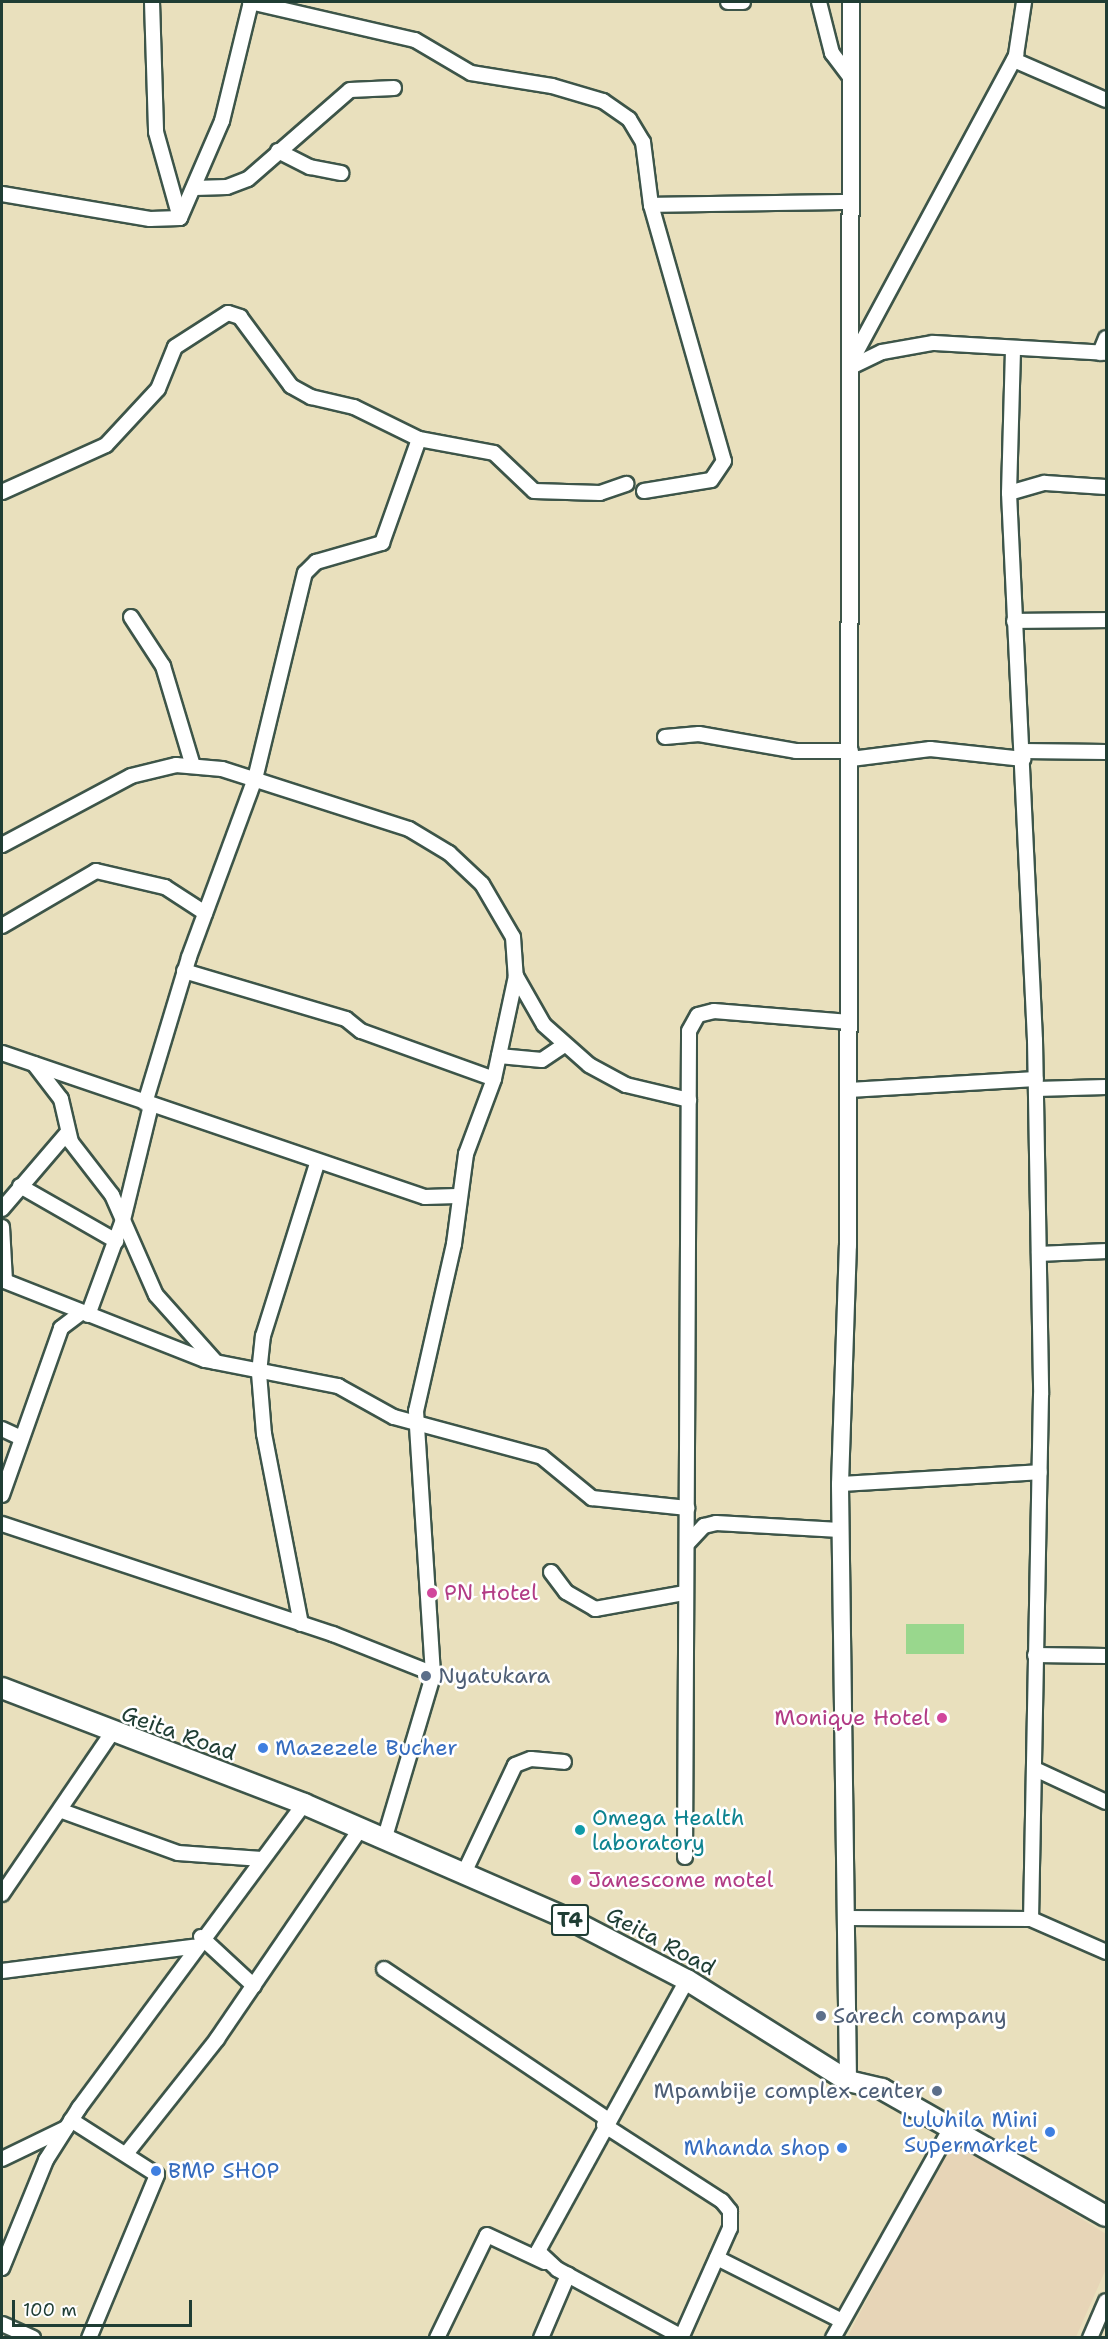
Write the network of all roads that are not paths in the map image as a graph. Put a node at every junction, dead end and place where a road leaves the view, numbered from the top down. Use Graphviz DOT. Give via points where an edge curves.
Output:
graph roads {
  1 [pos="152,2"];
  2 [pos="251,2"];
  3 [pos="317,2"];
  4 [pos="728,2"];
  5 [pos="743,2"];
  6 [pos="819,2"];
  7 [pos="851,2"];
  8 [pos="1024,2"];
  9 [pos="313,16"];
  10 [pos="1014,60"];
  11 [pos="851,78"];
  12 [pos="394,88"];
  13 [pos="1107,100"];
  14 [pos="278,151"];
  15 [pos="341,173"];
  16 [pos="195,188"];
  17 [pos="2,194"];
  18 [pos="851,202"];
  19 [pos="651,205"];
  20 [pos="180,218"];
  21 [pos="1107,338"];
  22 [pos="1013,350"];
  23 [pos="1103,353"];
  24 [pos="851,364"];
  25 [pos="419,438"];
  26 [pos="626,484"];
  27 [pos="1107,487"];
  28 [pos="644,491"];
  29 [pos="2,492"];
  30 [pos="1008,493"];
  31 [pos="131,617"];
  32 [pos="1107,620"];
  33 [pos="1014,621"];
  34 [pos="665,737"];
  35 [pos="1107,752"];
  36 [pos="851,755"];
  37 [pos="1022,755"];
  38 [pos="193,765"];
  39 [pos="255,779"];
  40 [pos="2,845"];
  41 [pos="205,913"];
  42 [pos="2,926"];
  43 [pos="184,971"];
  44 [pos="516,976"];
  45 [pos="850,1022"];
  46 [pos="564,1045"];
  47 [pos="2,1053"];
  48 [pos="499,1056"];
  49 [pos="34,1064"];
  50 [pos="494,1079"];
  51 [pos="1036,1084"];
  52 [pos="1107,1087"];
  53 [pos="849,1090"];
  54 [pos="689,1100"];
  55 [pos="148,1104"];
  56 [pos="68,1132"];
  57 [pos="318,1161"];
  58 [pos="20,1186"];
  59 [pos="457,1196"];
  60 [pos="2,1209"];
  61 [pos="123,1220"];
  62 [pos="2,1227"];
  63 [pos="116,1241"];
  64 [pos="1107,1251"];
  65 [pos="1039,1254"];
  66 [pos="3,1281"];
  67 [pos="85,1314"];
  68 [pos="217,1363"];
  69 [pos="259,1372"];
  70 [pos="415,1421"];
  71 [pos="2,1429"];
  72 [pos="21,1437"];
  73 [pos="1040,1472"];
  74 [pos="840,1484"];
  75 [pos="2,1495"];
  76 [pos="687,1513"];
  77 [pos="2,1524"];
  78 [pos="708,1524"];
  79 [pos="840,1530"];
  80 [pos="687,1544"];
  81 [pos="551,1572"];
  82 [pos="684,1593"];
  83 [pos="301,1623"];
  84 [pos="1103,1651"];
  85 [pos="1035,1655"];
  86 [pos="434,1674"];
  87 [pos="2,1688"];
  88 [pos="112,1733"];
  89 [pos="564,1762"];
  90 [pos="1035,1769"];
  91 [pos="1107,1802"];
  92 [pos="304,1804"];
  93 [pos="62,1812"];
  94 [pos="360,1829"];
  95 [pos="384,1840"];
  96 [pos="685,1857"];
  97 [pos="262,1859"];
  98 [pos="19,1869"];
  99 [pos="464,1873"];
  100 [pos="2,1877"];
  101 [pos="2,1894"];
  102 [pos="846,1918"];
  103 [pos="1031,1918"];
  104 [pos="197,1942"];
  105 [pos="1107,1952"];
  106 [pos="384,1969"];
  107 [pos="2,1971"];
  108 [pos="687,1980"];
  109 [pos="255,1986"];
  110 [pos="848,2081"];
  111 [pos="605,2122"];
  112 [pos="69,2124"];
  113 [pos="949,2131"];
  114 [pos="126,2154"];
  115 [pos="2,2159"];
  116 [pos="1107,2216"];
  117 [pos="717,2258"];
  118 [pos="547,2263"];
  119 [pos="2,2268"];
  120 [pos="568,2275"];
  121 [pos="1107,2301"];
  122 [pos="842,2321"];
  123 [pos="2,2324"];
  124 [pos="33,2337"];
  125 [pos="90,2337"];
  126 [pos="437,2337"];
  127 [pos="541,2337"];
  128 [pos="681,2337"];
  129 [pos="834,2337"];
  130 [pos="1090,2337"];
  1 -- 20 [label="street" via="156,132"];
  2 -- 9 [label="street"];
  2 -- 16 [label="street" via="233,85"];
  3 -- 9 [label="street"];
  4 -- 5 [label="street"];
  6 -- 11 [label="street" via="832,53"];
  7 -- 11 [label="main road"];
  8 -- 10 [label="street"];
  9 -- 19 [label="street" via="421,42 471,73 552,86 620,111 643,142"];
  10 -- 13 [label="street"];
  10 -- 24 [label="street"];
  11 -- 18 [label="main road"];
  12 -- 14 [label="street" via="350,90"];
  14 -- 15 [label="street" via="310,167"];
  14 -- 16 [label="street" via="238,185"];
  16 -- 20 [label="street"];
  17 -- 20 [label="street" via="150,219"];
  18 -- 19 [label="street"];
  18 -- 24 [label="main road"];
  19 -- 28 [label="street" via="724,461 711,480"];
  21 -- 23 [label="street"];
  22 -- 23 [label="street"];
  22 -- 24 [label="street" via="919,345 882,352"];
  22 -- 30 [label="street"];
  24 -- 36 [label="main road"];
  25 -- 26 [label="street" via="494,453 538,492 600,493"];
  25 -- 29 [label="street" via="354,407 299,392 240,317 228,313 175,347 158,388 106,445"];
  25 -- 39 [label="street" via="382,543 316,562 305,573"];
  27 -- 30 [label="street" via="1045,483"];
  30 -- 33 [label="street"];
  31 -- 38 [label="street" via="163,666"];
  32 -- 33 [label="street"];
  33 -- 37 [label="street"];
  34 -- 36 [label="street" via="695,734 796,752"];
  35 -- 37 [label="street"];
  36 -- 37 [label="street" via="930,749"];
  36 -- 45 [label="main road"];
  37 -- 51 [label="street"];
  38 -- 39 [label="street"];
  38 -- 40 [label="street" via="131,776"];
  39 -- 41 [label="street"];
  39 -- 44 [label="street" via="400,825 449,853 502,913 513,937"];
  41 -- 42 [label="street" via="165,887 96,871"];
  41 -- 43 [label="street"];
  43 -- 50 [label="street" via="346,1019 361,1031"];
  43 -- 55 [label="street"];
  44 -- 46 [label="street" via="530,1005"];
  44 -- 48 [label="street"];
  45 -- 53 [label="main road"];
  45 -- 54 [label="street" via="714,1011 698,1015 689,1031"];
  46 -- 48 [label="street" via="542,1060"];
  46 -- 54 [label="street" via="617,1081"];
  47 -- 49 [label="street"];
  48 -- 50 [label="street"];
  49 -- 55 [label="street"];
  49 -- 56 [label="street" via="61,1099"];
  50 -- 59 [label="street" via="468,1146"];
  51 -- 52 [label="street"];
  51 -- 53 [label="street"];
  51 -- 65 [label="street"];
  53 -- 74 [label="main road"];
  54 -- 76 [label="street"];
  55 -- 57 [label="street"];
  55 -- 61 [label="street"];
  56 -- 58 [label="street"];
  56 -- 61 [label="street"];
  57 -- 59 [label="street" via="425,1197"];
  57 -- 69 [label="street" via="263,1336"];
  58 -- 60 [label="street"];
  58 -- 63 [label="street"];
  59 -- 70 [label="street" via="454,1244"];
  61 -- 63 [label="street"];
  61 -- 68 [label="street" via="156,1295"];
  62 -- 66 [label="street"];
  63 -- 67 [label="street"];
  64 -- 65 [label="street"];
  65 -- 73 [label="street"];
  66 -- 67 [label="street"];
  67 -- 68 [label="street"];
  67 -- 72 [label="street" via="62,1328"];
  68 -- 69 [label="street"];
  69 -- 70 [label="street" via="338,1386 394,1416"];
  69 -- 83 [label="street" via="264,1434"];
  70 -- 76 [label="street" via="542,1457 592,1498"];
  70 -- 86 [label="street"];
  71 -- 72 [label="street"];
  72 -- 75 [label="street"];
  73 -- 74 [label="street"];
  73 -- 85 [label="street"];
  74 -- 79 [label="main road"];
  76 -- 78 [label="street"];
  76 -- 80 [label="street"];
  77 -- 83 [label="street"];
  78 -- 79 [label="street"];
  78 -- 80 [label="street"];
  79 -- 102 [label="main road"];
  80 -- 82 [label="street"];
  81 -- 82 [label="street" via="566,1592 595,1609"];
  82 -- 96 [label="street"];
  83 -- 86 [label="street"];
  84 -- 85 [label="street"];
  85 -- 90 [label="street"];
  86 -- 95 [label="street"];
  87 -- 88 [label="highway, Geita Road / T4"];
  88 -- 92 [label="highway, Geita Road / T4"];
  88 -- 93 [label="street"];
  89 -- 99 [label="street" via="531,1759 515,1766"];
  90 -- 91 [label="street"];
  90 -- 103 [label="street"];
  92 -- 94 [label="highway, Geita Road / T4"];
  92 -- 97 [label="street"];
  93 -- 97 [label="street" via="178,1853"];
  93 -- 98 [label="street"];
  94 -- 95 [label="highway, Geita Road / T4"];
  94 -- 109 [label="street"];
  95 -- 99 [label="highway, Geita Road / T4"];
  97 -- 104 [label="street"];
  98 -- 100 [label="street"];
  98 -- 101 [label="street"];
  99 -- 108 [label="highway, Geita Road / T4"];
  102 -- 103 [label="street"];
  102 -- 110 [label="main road"];
  103 -- 105 [label="street"];
  104 -- 107 [label="street"];
  104 -- 109 [label="street"];
  104 -- 112 [label="street"];
  106 -- 111 [label="street"];
  108 -- 110 [label="highway, Geita Road / T4"];
  108 -- 111 [label="street"];
  109 -- 114 [label="street"];
  110 -- 113 [label="highway, Geita Road / T4" via="882,2090"];
  111 -- 117 [label="street" via="728,2206 729,2228"];
  111 -- 118 [label="street" via="540,2244"];
  112 -- 114 [label="street"];
  112 -- 115 [label="street"];
  112 -- 119 [label="street" via="46,2160"];
  113 -- 116 [label="highway, Geita Road / T4"];
  113 -- 122 [label="street"];
  114 -- 125 [label="street" via="150,2166 158,2182"];
  117 -- 122 [label="street"];
  117 -- 128 [label="street"];
  118 -- 120 [label="street"];
  118 -- 126 [label="street" via="487,2235"];
  120 -- 127 [label="street"];
  120 -- 128 [label="street"];
  121 -- 130 [label="street"];
  122 -- 129 [label="street"];
  123 -- 124 [label="street"];
}
